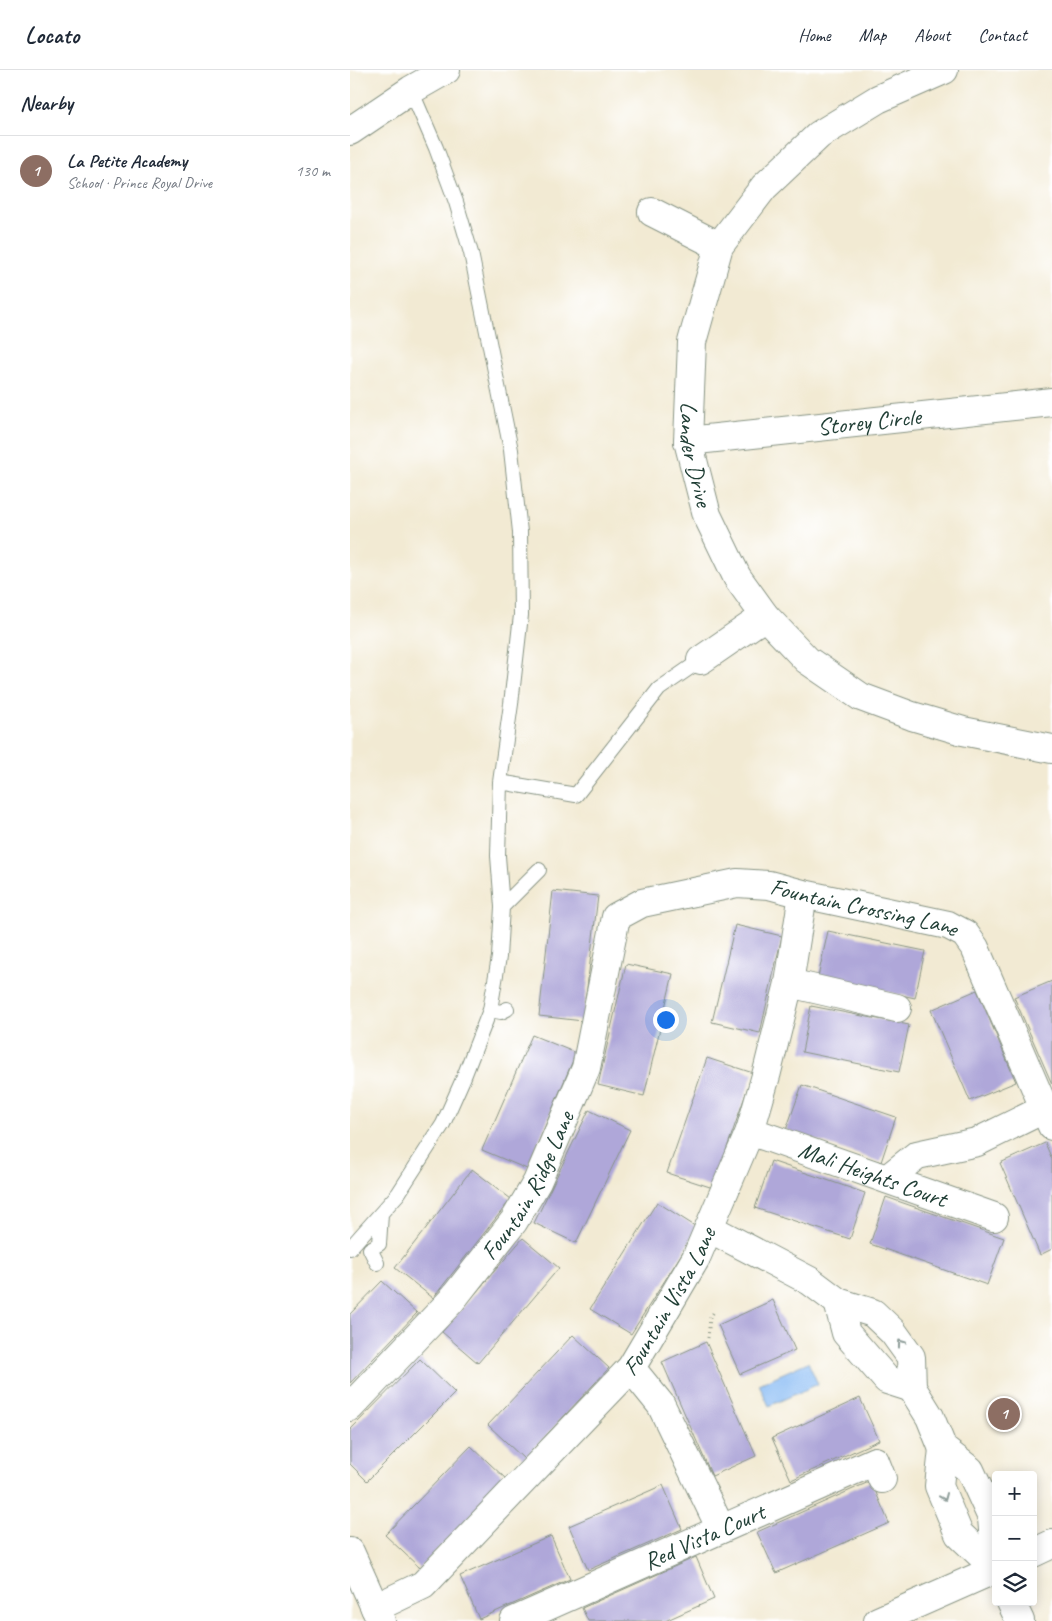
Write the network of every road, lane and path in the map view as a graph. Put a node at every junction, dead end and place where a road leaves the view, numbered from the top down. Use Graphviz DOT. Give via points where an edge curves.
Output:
graph roads {
  1 [pos="446,70"];
  2 [pos="944,70"];
  3 [pos="411,90"];
  4 [pos="350,131"];
  5 [pos="652,212"];
  6 [pos="719,246"];
  7 [pos="1052,402"];
  8 [pos="688,441"];
  9 [pos="766,616"];
  10 [pos="702,660"];
  11 [pos="1052,749"];
  12 [pos="500,782"];
  13 [pos="539,870"];
  14 [pos="803,894"];
  15 [pos="502,907"];
  16 [pos="616,917"];
  17 [pos="789,983"];
  18 [pos="897,1008"];
  19 [pos="507,1009"];
  20 [pos="490,1010"];
  21 [pos="1048,1117"];
  22 [pos="750,1131"];
  23 [pos="887,1179"];
  24 [pos="381,1214"];
  25 [pos="994,1217"];
  26 [pos="709,1228"];
  27 [pos="355,1243"];
  28 [pos="370,1249"];
  29 [pos="377,1262"];
  30 [pos="838,1302"];
  31 [pos="715,1310"];
  32 [pos="708,1338"];
  33 [pos="631,1368"];
  34 [pos="912,1388"];
  35 [pos="350,1407"];
  36 [pos="943,1449"];
  37 [pos="882,1479"];
  38 [pos="721,1529"];
  39 [pos="1052,1544"];
  40 [pos="1037,1550"];
  41 [pos="350,1552"];
  42 [pos="996,1561"];
  43 [pos="992,1565"];
  44 [pos="992,1571"];
  45 [pos="1013,1606"];
  46 [pos="378,1615"];
  47 [pos="514,1621"];
  48 [pos="878,1621"];
  49 [pos="1020,1621"];
  1 -- 3 [label="street"];
  2 -- 6 [label="street, Lander Drive" via="878,99 819,135 764,187"];
  3 -- 4 [label="street"];
  3 -- 12 [label="lane" via="456,202 471,253 511,450 520,532 521,615"];
  5 -- 6 [label="street"];
  6 -- 8 [label="street, Lander Drive" via="692,342"];
  7 -- 8 [label="street, Storey Circle"];
  8 -- 9 [label="street, Lander Drive" via="707,515 737,577"];
  9 -- 10 [label="street"];
  9 -- 11 [label="street, Lander Drive" via="807,660 861,697 963,731"];
  10 -- 12 [label="lane" via="659,689 576,794"];
  12 -- 15 [label="lane" via="498,856"];
  13 -- 15 [label="lane"];
  14 -- 16 [label="street, Fountain Crossing Lane" via="769,884 737,883 642,903"];
  14 -- 17 [label="street, Fountain Vista Lane"];
  14 -- 21 [label="street, Fountain Crossing Lane" via="948,925 965,934 975,948"];
  15 -- 20 [label="lane" via="499,957"];
  16 -- 35 [label="street, Fountain Ridge Lane" via="586,1068 537,1182 514,1221 451,1301"];
  17 -- 18 [label="street"];
  17 -- 22 [label="street, Fountain Vista Lane"];
  19 -- 20 [label="lane" via="501,1012"];
  20 -- 24 [label="lane" via="443,1124 398,1194"];
  21 -- 23 [label="street" via="977,1142 917,1155"];
  22 -- 23 [label="street, Mali Heights Court"];
  22 -- 26 [label="street, Fountain Vista Lane"];
  23 -- 25 [label="street, Mali Heights Court"];
  24 -- 27 [label="lane"];
  24 -- 28 [label="lane" via="379,1244"];
  26 -- 30 [label="street" via="810,1281"];
  26 -- 33 [label="street, Fountain Vista Lane" via="696,1258"];
  27 -- 28 [label="lane"];
  28 -- 29 [label="lane"];
  30 -- 34 [label="street" via="846,1334 887,1380"];
  34 -- 30 [label="street, one-way" via="911,1357 893,1332 873,1313"];
  31 -- 32 [label="path" via="710,1318"];
  33 -- 38 [label="street" via="661,1405"];
  33 -- 46 [label="street, Fountain Vista Lane" via="423,1585"];
  34 -- 36 [label="street" via="930,1417"];
  36 -- 42 [label="street" via="970,1470 992,1518"];
  36 -- 43 [label="street, one-way" via="939,1486 959,1534"];
  37 -- 38 [label="street, Red Vista Court" via="875,1461"];
  38 -- 47 [label="street, Red Vista Court"];
  39 -- 40 [label="street"];
  41 -- 46 [label="street"];
  44 -- 48 [label="street"];
  45 -- 49 [label="street"];
}
